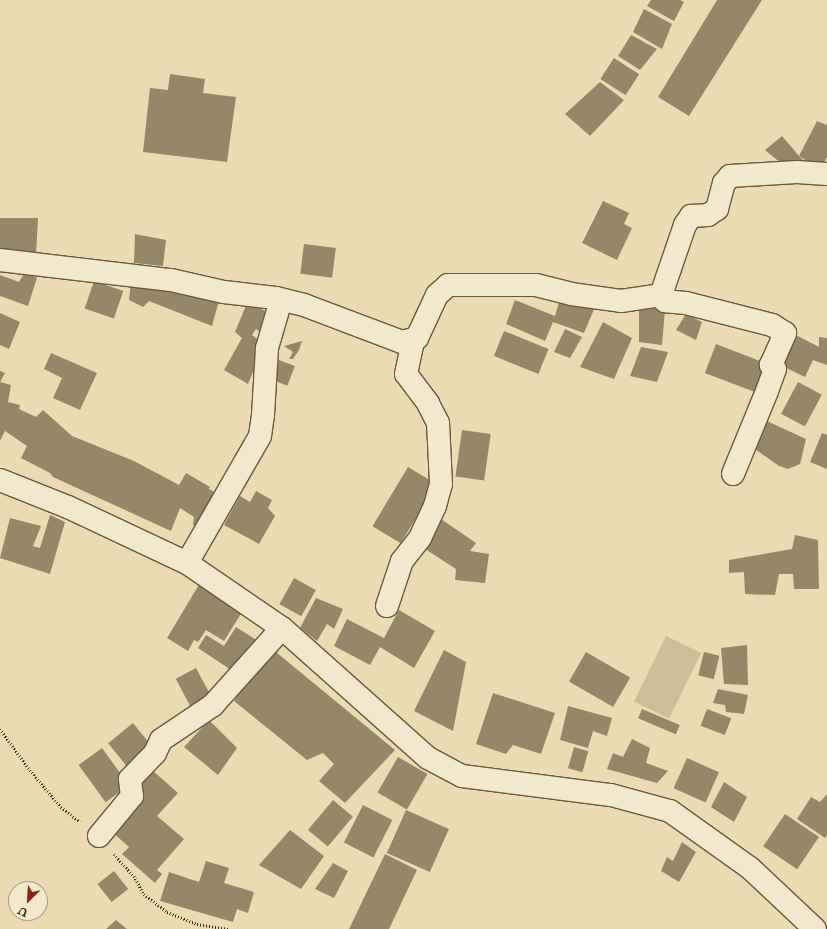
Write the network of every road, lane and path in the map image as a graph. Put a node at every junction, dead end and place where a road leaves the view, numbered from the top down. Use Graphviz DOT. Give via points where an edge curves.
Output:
graph roads {
  1 [pos="827,174"];
  2 [pos="0,260"];
  3 [pos="661,296"];
  4 [pos="281,300"];
  5 [pos="414,340"];
  6 [pos="733,474"];
  7 [pos="0,480"];
  8 [pos="187,563"];
  9 [pos="387,606"];
  10 [pos="282,628"];
  11 [pos="98,836"];
  12 [pos="815,929"];
  1 -- 3 [label="street" via="797,172 730,176 724,183 717,209 708,215 691,216 685,225"];
  2 -- 4 [label="street" via="171,280 224,292"];
  3 -- 5 [label="street" via="621,301 571,294 536,285 448,285 437,295 424,327"];
  3 -- 6 [label="street" via="665,301 686,303 772,325 785,333 770,365 775,368 767,391"];
  4 -- 5 [label="street" via="304,305 402,342"];
  4 -- 8 [label="street" via="267,348 260,436"];
  5 -- 9 [label="street" via="406,374 428,403 438,423 441,484 435,506 420,538 402,561"];
  7 -- 8 [label="street"];
  8 -- 10 [label="street"];
  10 -- 11 [label="street" via="213,705 161,740 156,753 130,779 132,796"];
  10 -- 12 [label="street" via="428,758 462,776 611,795 670,811 750,868"];
}
